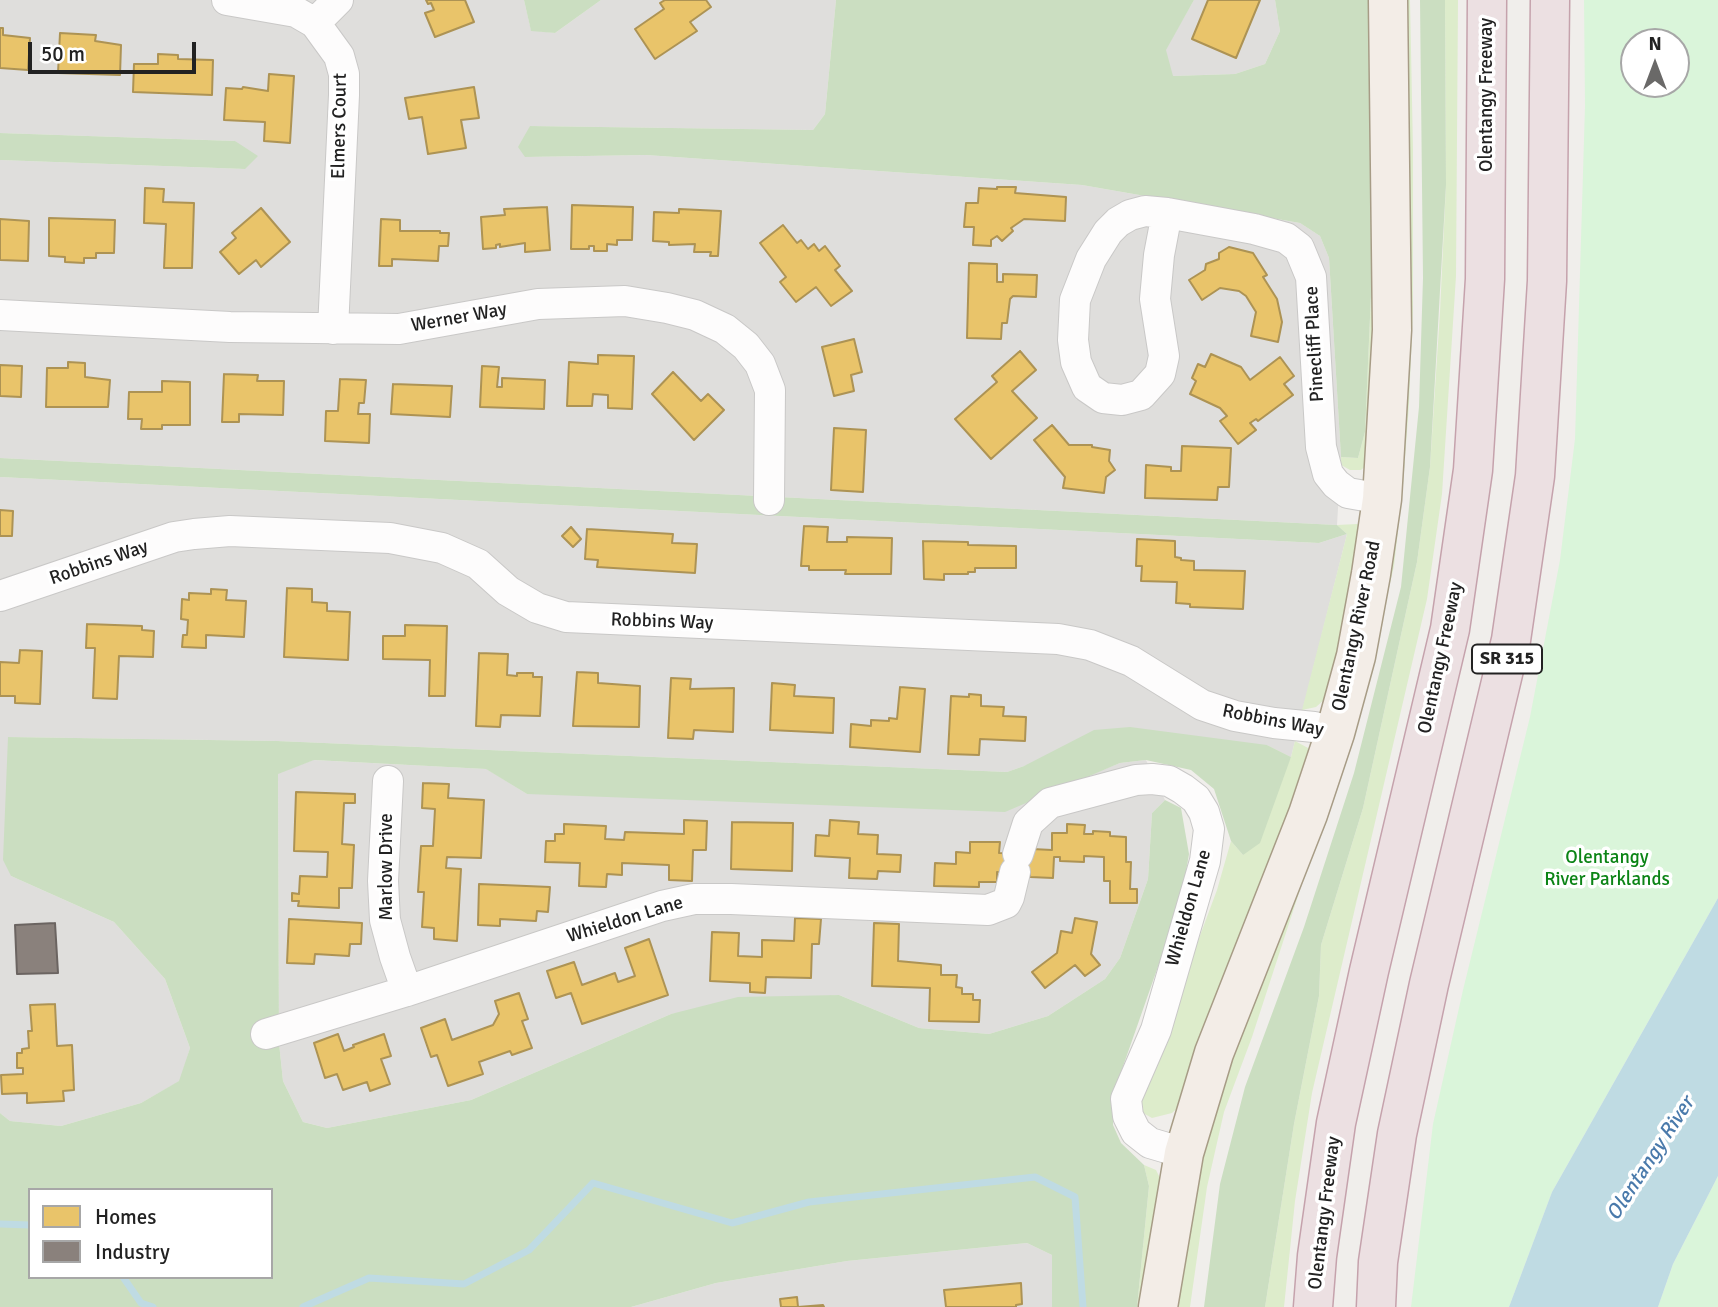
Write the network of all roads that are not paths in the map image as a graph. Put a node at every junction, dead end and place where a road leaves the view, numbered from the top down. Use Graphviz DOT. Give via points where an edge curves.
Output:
graph roads {
  1 [pos="227,0"];
  2 [pos="338,0"];
  3 [pos="1388,0"];
  4 [pos="1488,0"];
  5 [pos="1550,0"];
  6 [pos="315,23"];
  7 [pos="1167,214"];
  8 [pos="0,315"];
  9 [pos="333,329"];
  10 [pos="1382,499"];
  11 [pos="769,500"];
  12 [pos="0,596"];
  13 [pos="1335,733"];
  14 [pos="388,781"];
  15 [pos="407,991"];
  16 [pos="266,1034"];
  17 [pos="1184,1153"];
  18 [pos="1158,1307"];
  19 [pos="1313,1307"];
  20 [pos="1376,1307"];
  1 -- 6 [label="street" via="296,12"];
  2 -- 6 [label="street"];
  3 -- 10 [label="main road, Olentangy River Road" via="1392,330"];
  4 -- 19 [label="highway, Olentangy Freeway / SR 315" via="1485,279 1473,470 1450,629 1336,1123"];
  5 -- 20 [label="highway, SR 315" via="1547,281 1535,476 1511,640 1397,1134"];
  6 -- 9 [label="street, Elmers Court" via="339,55 344,74"];
  7 -- 7 [label="street, Pinecliff Place" via="1145,211 1118,222 1082,278 1075,300 1076,362 1087,387 1103,398 1141,395 1155,382 1163,365 1155,299"];
  7 -- 10 [label="street, Pinecliff Place" via="1254,229 1299,248 1314,293 1323,461 1328,474 1348,493"];
  8 -- 9 [label="street, Werner Way"];
  9 -- 11 [label="street, Werner Way" via="399,329 538,304 581,301 625,301 695,315 725,329 760,364 770,390"];
  10 -- 13 [label="main road, Olentangy River Road" via="1356,656"];
  12 -- 13 [label="street, Robbins Way" via="194,534 230,531 390,538 442,548 478,564 508,591 537,608 566,617 1058,639 1131,661 1202,705 1234,716"];
  13 -- 17 [label="main road, Olentangy River Road" via="1214,1053"];
  14 -- 15 [label="street, Marlow Drive" via="385,920"];
  15 -- 16 [label="street, Whieldon Lane"];
  15 -- 17 [label="street, Whieldon Lane" via="662,905 694,899 988,910 1006,903 1028,823 1050,803 1136,780 1169,781 1196,799 1204,812 1209,829 1205,861 1156,1030 1126,1098 1136,1132 1150,1143"];
  17 -- 18 [label="main road, Olentangy River Road"];
}
